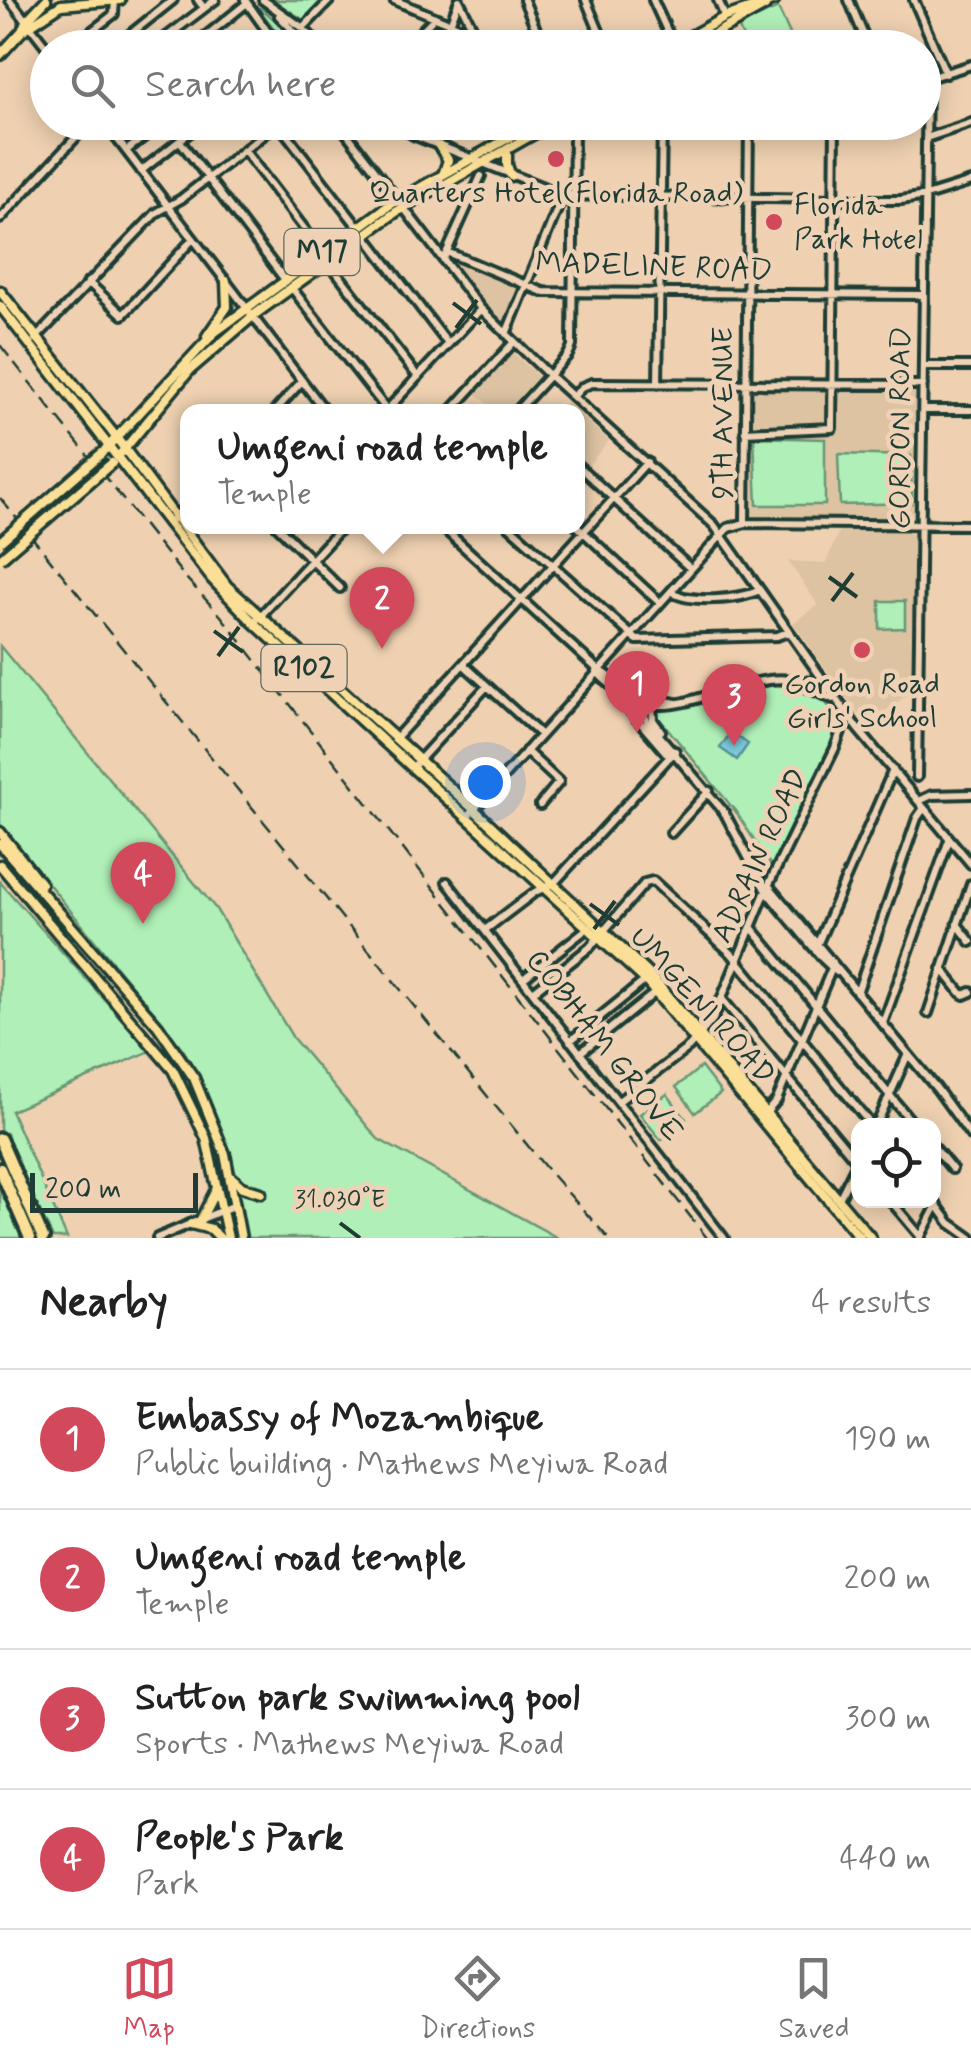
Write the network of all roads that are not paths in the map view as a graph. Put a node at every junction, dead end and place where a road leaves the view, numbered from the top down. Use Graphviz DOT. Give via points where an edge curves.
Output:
graph roads {
  1 [pos="10,0"];
  2 [pos="46,0"];
  3 [pos="117,0"];
  4 [pos="173,0"];
  5 [pos="198,0"];
  6 [pos="214,0"];
  7 [pos="263,0"];
  8 [pos="330,0"];
  9 [pos="394,0"];
  10 [pos="460,0"];
  11 [pos="524,0"];
  12 [pos="586,0"];
  13 [pos="653,0"];
  14 [pos="718,0"];
  15 [pos="774,0"];
  16 [pos="848,0"];
  17 [pos="914,0"];
  18 [pos="246,1"];
  19 [pos="60,3"];
  20 [pos="272,7"];
  21 [pos="204,8"];
  22 [pos="435,17"];
  23 [pos="726,17"];
  24 [pos="451,24"];
  25 [pos="26,26"];
  26 [pos="303,28"];
  27 [pos="30,30"];
  28 [pos="93,30"];
  29 [pos="136,30"];
  30 [pos="175,30"];
  31 [pos="212,30"];
  32 [pos="267,30"];
  33 [pos="293,30"];
  34 [pos="423,30"];
  35 [pos="448,30"];
  36 [pos="465,30"];
  37 [pos="473,30"];
  38 [pos="535,30"];
  39 [pos="598,30"];
  40 [pos="665,30"];
  41 [pos="703,30"];
  42 [pos="722,30"];
  43 [pos="861,30"];
  44 [pos="927,30"];
  45 [pos="0,55"];
  46 [pos="941,62"];
  47 [pos="971,65"];
  48 [pos="946,74"];
  49 [pos="941,75"];
  50 [pos="971,123"];
  51 [pos="941,133"];
  52 [pos="73,140"];
  53 [pos="118,140"];
  54 [pos="140,140"];
  55 [pos="257,140"];
  56 [pos="292,140"];
  57 [pos="352,140"];
  58 [pos="425,140"];
  59 [pos="505,140"];
  60 [pos="524,140"];
  61 [pos="574,140"];
  62 [pos="662,140"];
  63 [pos="748,140"];
  64 [pos="836,140"];
  65 [pos="926,140"];
  66 [pos="180,141"];
  67 [pos="439,146"];
  68 [pos="244,150"];
  69 [pos="507,150"];
  70 [pos="126,151"];
  71 [pos="471,159"];
  72 [pos="482,164"];
  73 [pos="141,171"];
  74 [pos="443,174"];
  75 [pos="482,176"];
  76 [pos="512,176"];
  77 [pos="208,178"];
  78 [pos="971,182"];
  79 [pos="564,195"];
  80 [pos="574,196"];
  81 [pos="926,196"];
  82 [pos="662,197"];
  83 [pos="748,198"];
  84 [pos="835,198"];
  85 [pos="402,203"];
  86 [pos="168,206"];
  87 [pos="0,220"];
  88 [pos="361,231"];
  89 [pos="194,239"];
  90 [pos="322,252"];
  91 [pos="446,256"];
  92 [pos="328,261"];
  93 [pos="226,281"];
  94 [pos="88,282"];
  95 [pos="288,284"];
  96 [pos="526,287"];
  97 [pos="0,291"];
  98 [pos="573,292"];
  99 [pos="660,293"];
  100 [pos="747,294"];
  101 [pos="834,295"];
  102 [pos="924,295"];
  103 [pos="0,306"];
  104 [pos="482,309"];
  105 [pos="251,311"];
  106 [pos="506,334"];
  107 [pos="33,341"];
  108 [pos="514,342"];
  109 [pos="202,344"];
  110 [pos="448,344"];
  111 [pos="923,366"];
  112 [pos="971,366"];
  113 [pos="549,375"];
  114 [pos="418,377"];
  115 [pos="302,381"];
  116 [pos="658,384"];
  117 [pos="746,384"];
  118 [pos="833,385"];
  119 [pos="922,385"];
  120 [pos="574,397"];
  121 [pos="281,404"];
  122 [pos="320,404"];
  123 [pos="381,404"];
  124 [pos="393,404"];
  125 [pos="457,404"];
  126 [pos="523,404"];
  127 [pos="582,404"];
  128 [pos="585,407"];
  129 [pos="922,410"];
  130 [pos="971,410"];
  131 [pos="745,432"];
  132 [pos="116,438"];
  133 [pos="125,448"];
  134 [pos="105,450"];
  135 [pos="115,461"];
  136 [pos="647,462"];
  137 [pos="585,473"];
  138 [pos="613,499"];
  139 [pos="180,513"];
  140 [pos="171,521"];
  141 [pos="745,523"];
  142 [pos="585,524"];
  143 [pos="922,524"];
  144 [pos="971,525"];
  145 [pos="180,534"];
  146 [pos="180,534"];
  147 [pos="285,534"];
  148 [pos="335,534"];
  149 [pos="450,534"];
  150 [pos="518,534"];
  151 [pos="576,534"];
  152 [pos="585,534"];
  153 [pos="721,534"];
  154 [pos="0,542"];
  155 [pos="0,559"];
  156 [pos="311,560"];
  157 [pos="552,564"];
  158 [pos="691,569"];
  159 [pos="340,588"];
  160 [pos="760,590"];
  161 [pos="670,591"];
  162 [pos="521,600"];
  163 [pos="660,603"];
  164 [pos="257,620"];
  165 [pos="788,632"];
  166 [pos="630,636"];
  167 [pos="810,662"];
  168 [pos="464,664"];
  169 [pos="597,669"];
  170 [pos="788,680"];
  171 [pos="802,680"];
  172 [pos="825,683"];
  173 [pos="487,686"];
  174 [pos="616,690"];
  175 [pos="644,702"];
  176 [pos="838,702"];
  177 [pos="653,703"];
  178 [pos="847,715"];
  179 [pos="857,728"];
  180 [pos="541,735"];
  181 [pos="664,737"];
  182 [pos="392,742"];
  183 [pos="835,748"];
  184 [pos="526,751"];
  185 [pos="673,754"];
  186 [pos="416,764"];
  187 [pos="893,770"];
  188 [pos="918,777"];
  189 [pos="709,792"];
  190 [pos="971,794"];
  191 [pos="922,804"];
  192 [pos="540,805"];
  193 [pos="471,813"];
  194 [pos="0,832"];
  195 [pos="672,833"];
  196 [pos="950,840"];
  197 [pos="0,844"];
  198 [pos="971,864"];
  199 [pos="0,868"];
  200 [pos="447,882"];
  201 [pos="971,884"];
  202 [pos="551,886"];
  203 [pos="765,886"];
  204 [pos="958,924"];
  205 [pos="592,925"];
  206 [pos="751,928"];
  207 [pos="485,930"];
  208 [pos="78,934"];
  209 [pos="601,934"];
  210 [pos="971,942"];
  211 [pos="817,944"];
  212 [pos="556,954"];
  213 [pos="737,961"];
  214 [pos="565,965"];
  215 [pos="834,968"];
  216 [pos="942,968"];
  217 [pos="648,978"];
  218 [pos="523,979"];
  219 [pos="658,989"];
  220 [pos="533,992"];
  221 [pos="971,992"];
  222 [pos="856,993"];
  223 [pos="722,999"];
  224 [pos="816,1006"];
  225 [pos="606,1012"];
  226 [pos="928,1013"];
  227 [pos="616,1024"];
  228 [pos="882,1024"];
  229 [pos="699,1038"];
  230 [pos="570,1041"];
  231 [pos="802,1041"];
  232 [pos="580,1053"];
  233 [pos="908,1054"];
  234 [pos="787,1076"];
  235 [pos="890,1095"];
  236 [pos="619,1101"];
  237 [pos="767,1112"];
  238 [pos="867,1118"];
  239 [pos="878,1118"];
  240 [pos="909,1118"];
  241 [pos="971,1136"];
  242 [pos="0,1140"];
  243 [pos="851,1154"];
  244 [pos="941,1156"];
  245 [pos="0,1169"];
  246 [pos="952,1169"];
  247 [pos="851,1175"];
  248 [pos="230,1176"];
  249 [pos="218,1186"];
  250 [pos="261,1192"];
  251 [pos="838,1199"];
  252 [pos="235,1205"];
  253 [pos="897,1208"];
  254 [pos="933,1208"];
  255 [pos="939,1208"];
  256 [pos="223,1210"];
  257 [pos="201,1220"];
  258 [pos="191,1224"];
  259 [pos="30,1238"];
  260 [pos="44,1238"];
  261 [pos="157,1238"];
  262 [pos="220,1238"];
  263 [pos="228,1238"];
  264 [pos="241,1238"];
  265 [pos="724,1238"];
  266 [pos="860,1238"];
  267 [pos="871,1238"];
  268 [pos="921,1238"];
  269 [pos="971,1238"];
  1 -- 25 [label="street"];
  2 -- 25 [label="main road"];
  3 -- 19 [label="main road"];
  3 -- 28 [label="street" via="114,14"];
  4 -- 29 [label="street"];
  5 -- 21 [label="street"];
  6 -- 21 [label="street"];
  7 -- 20 [label="street"];
  8 -- 26 [label="street"];
  9 -- 22 [label="street"];
  10 -- 24 [label="street"];
  10 -- 37 [label="street"];
  11 -- 38 [label="street"];
  12 -- 39 [label="street"];
  13 -- 40 [label="street"];
  14 -- 23 [label="street"];
  15 -- 23 [label="main road"];
  15 -- 42 [label="main road"];
  16 -- 43 [label="street"];
  17 -- 44 [label="street"];
  18 -- 31 [label="street"];
  18 -- 32 [label="street"];
  19 -- 25 [label="main road"];
  20 -- 26 [label="street"];
  20 -- 33 [label="street"];
  21 -- 30 [label="street"];
  22 -- 24 [label="street"];
  22 -- 34 [label="street"];
  23 -- 41 [label="main road"];
  24 -- 35 [label="street"];
  24 -- 36 [label="street"];
  25 -- 27 [label="street"];
  25 -- 45 [label="main road"];
  46 -- 48 [label="street"];
  47 -- 48 [label="street"];
  48 -- 49 [label="street"];
  50 -- 51 [label="street"];
  52 -- 87 [label="street"];
  53 -- 70 [label="street"];
  54 -- 70 [label="street"];
  55 -- 68 [label="street"];
  56 -- 88 [label="street"];
  57 -- 85 [label="street"];
  58 -- 67 [label="street"];
  59 -- 71 [label="main road, M17"];
  60 -- 69 [label="main road, M17"];
  61 -- 80 [label="street"];
  62 -- 82 [label="street"];
  63 -- 83 [label="street, 9TH AVENUE"];
  64 -- 84 [label="street"];
  65 -- 81 [label="street, GORDON ROAD"];
  66 -- 73 [label="street"];
  66 -- 77 [label="street"];
  67 -- 71 [label="street"];
  67 -- 74 [label="main road" via="448,160"];
  68 -- 77 [label="street"];
  68 -- 90 [label="street"];
  69 -- 72 [label="main road, M17"];
  69 -- 76 [label="main road"];
  70 -- 73 [label="street"];
  71 -- 72 [label="street"];
  71 -- 74 [label="main road, M17"];
  72 -- 76 [label="street"];
  72 -- 85 [label="main road, M17"];
  73 -- 86 [label="street"];
  74 -- 85 [label="main road, M17"];
  75 -- 91 [label="street"];
  76 -- 79 [label="street"];
  77 -- 86 [label="street"];
  77 -- 95 [label="street"];
  78 -- 81 [label="street"];
  79 -- 80 [label="street"];
  79 -- 96 [label="street"];
  80 -- 82 [label="street"];
  80 -- 98 [label="street"];
  81 -- 84 [label="street"];
  81 -- 102 [label="street, GORDON ROAD"];
  82 -- 83 [label="street"];
  82 -- 99 [label="street"];
  83 -- 84 [label="street"];
  83 -- 100 [label="street, 9TH AVENUE"];
  84 -- 101 [label="street"];
  85 -- 88 [label="main road, M17"];
  85 -- 91 [label="street"];
  86 -- 89 [label="street"];
  86 -- 94 [label="street"];
  88 -- 90 [label="main road, M17"];
  88 -- 92 [label="main road, M17"];
  88 -- 110 [label="street"];
  89 -- 93 [label="street"];
  89 -- 94 [label="street" via="123,315"];
  90 -- 95 [label="main road, M17"];
  91 -- 96 [label="street, MADELINE ROAD"];
  91 -- 104 [label="street"];
  92 -- 95 [label="main road, M17"];
  92 -- 114 [label="street"];
  93 -- 105 [label="street"];
  93 -- 109 [label="main road" via="227,307"];
  94 -- 107 [label="street"];
  95 -- 105 [label="main road, M17"];
  95 -- 123 [label="street"];
  96 -- 98 [label="street, MADELINE ROAD"];
  96 -- 106 [label="street"];
  97 -- 107 [label="main road, UMGENI ROAD / R102"];
  98 -- 99 [label="street, MADELINE ROAD"];
  98 -- 113 [label="street" via="571,350"];
  99 -- 100 [label="street, MADELINE ROAD"];
  99 -- 116 [label="street"];
  100 -- 101 [label="street, MADELINE ROAD"];
  100 -- 117 [label="street, 9TH AVENUE"];
  101 -- 102 [label="street, MADELINE ROAD"];
  101 -- 118 [label="street"];
  102 -- 111 [label="street, GORDON ROAD"];
  103 -- 107 [label="main road, UMGENI ROAD / R102"];
  104 -- 106 [label="street"];
  104 -- 110 [label="street"];
  105 -- 109 [label="main road, M17"];
  105 -- 115 [label="street"];
  105 -- 133 [label="main road, M17" via="181,379"];
  106 -- 108 [label="street"];
  107 -- 132 [label="main road, UMGENI ROAD / R102"];
  107 -- 134 [label="main road, UMGENI ROAD / R102"];
  108 -- 113 [label="street"];
  108 -- 125 [label="street"];
  109 -- 132 [label="main road, M17"];
  110 -- 114 [label="street"];
  111 -- 112 [label="street"];
  111 -- 119 [label="street, GORDON ROAD"];
  113 -- 120 [label="street"];
  113 -- 126 [label="street"];
  114 -- 124 [label="street"];
  115 -- 121 [label="street"];
  115 -- 122 [label="street"];
  116 -- 117 [label="street"];
  116 -- 120 [label="street" via="592,383"];
  117 -- 118 [label="street"];
  117 -- 131 [label="street, 9TH AVENUE"];
  118 -- 119 [label="street"];
  118 -- 131 [label="street" via="830,430"];
  119 -- 129 [label="street, GORDON ROAD"];
  120 -- 127 [label="street"];
  128 -- 136 [label="street"];
  129 -- 130 [label="street"];
  129 -- 143 [label="street, GORDON ROAD"];
  131 -- 141 [label="street, 9TH AVENUE"];
  132 -- 133 [label="main road, UMGENI ROAD / R102"];
  132 -- 134 [label="main road, M17"];
  133 -- 135 [label="main road, M17"];
  133 -- 140 [label="main road, UMGENI ROAD / R102"];
  134 -- 135 [label="main road, UMGENI ROAD / R102"];
  134 -- 154 [label="main road, M17, bridge"];
  135 -- 140 [label="main road, UMGENI ROAD / R102"];
  135 -- 155 [label="main road, M17, bridge"];
  136 -- 138 [label="street"];
  136 -- 153 [label="street"];
  137 -- 138 [label="street"];
  138 -- 142 [label="street"];
  138 -- 158 [label="street"];
  139 -- 140 [label="street"];
  140 -- 146 [label="main road, UMGENI ROAD / R102"];
  141 -- 143 [label="street"];
  141 -- 153 [label="street"];
  143 -- 144 [label="street"];
  143 -- 188 [label="street, GORDON ROAD"];
  145 -- 164 [label="main road, UMGENI ROAD / R102" via="212,579"];
  147 -- 156 [label="street"];
  148 -- 156 [label="street"];
  149 -- 162 [label="street"];
  150 -- 157 [label="street"];
  151 -- 157 [label="street"];
  152 -- 163 [label="street"];
  153 -- 158 [label="street"];
  153 -- 160 [label="street"];
  156 -- 159 [label="street"];
  156 -- 164 [label="street"];
  157 -- 162 [label="street"];
  157 -- 166 [label="street"];
  158 -- 161 [label="street"];
  160 -- 161 [label="street" via="745,597 686,599"];
  160 -- 165 [label="street"];
  161 -- 163 [label="street"];
  162 -- 168 [label="street"];
  162 -- 169 [label="street"];
  163 -- 166 [label="street"];
  164 -- 182 [label="main road, UMGENI ROAD / R102"];
  165 -- 166 [label="street" via="642,642"];
  165 -- 167 [label="street"];
  166 -- 169 [label="street"];
  167 -- 171 [label="street"];
  167 -- 172 [label="street"];
  168 -- 173 [label="street"];
  168 -- 182 [label="street"];
  169 -- 174 [label="street"];
  169 -- 175 [label="street"];
  169 -- 180 [label="street"];
  170 -- 171 [label="street"];
  170 -- 176 [label="street"];
  170 -- 177 [label="street"];
  171 -- 172 [label="street"];
  172 -- 176 [label="street"];
  173 -- 180 [label="street"];
  173 -- 186 [label="street"];
  174 -- 175 [label="street"];
  174 -- 185 [label="street"];
  175 -- 177 [label="street"];
  175 -- 181 [label="street" via="647,721"];
  176 -- 178 [label="street"];
  177 -- 181 [label="street" via="653,720"];
  178 -- 179 [label="street"];
  178 -- 183 [label="street, ADRAIN ROAD"];
  179 -- 183 [label="street, ADRAIN ROAD"];
  179 -- 187 [label="street"];
  180 -- 184 [label="street"];
  181 -- 185 [label="street"];
  182 -- 186 [label="main road, UMGENI ROAD / R102"];
  183 -- 203 [label="street, ADRAIN ROAD"];
  184 -- 192 [label="street" via="559,782"];
  184 -- 193 [label="street"];
  185 -- 189 [label="street"];
  185 -- 202 [label="street"];
  186 -- 193 [label="main road, UMGENI ROAD / R102"];
  187 -- 191 [label="street"];
  187 -- 211 [label="street"];
  189 -- 195 [label="street"];
  189 -- 203 [label="street"];
  190 -- 191 [label="street" via="932,795"];
  191 -- 196 [label="street"];
  191 -- 222 [label="street"];
  193 -- 202 [label="main road, UMGENI ROAD / R102"];
  194 -- 208 [label="main road"];
  196 -- 198 [label="street"];
  196 -- 228 [label="street"];
  197 -- 208 [label="main road"];
  199 -- 249 [label="main road" via="173,1070 198,1118"];
  200 -- 207 [label="street, COBHAM GROVE"];
  201 -- 204 [label="street"];
  202 -- 205 [label="main road, UMGENI ROAD / R102"];
  202 -- 207 [label="street"];
  203 -- 206 [label="street, ADRAIN ROAD"];
  203 -- 211 [label="street"];
  203 -- 215 [label="street"];
  204 -- 210 [label="street"];
  204 -- 216 [label="street"];
  205 -- 209 [label="main road, UMGENI ROAD / R102"];
  205 -- 212 [label="street"];
  206 -- 213 [label="street, ADRAIN ROAD"];
  206 -- 224 [label="street"];
  207 -- 218 [label="street, COBHAM GROVE"];
  208 -- 248 [label="main road" via="184,1061 205,1100"];
  209 -- 213 [label="street" via="649,880"];
  209 -- 214 [label="street"];
  209 -- 217 [label="main road, UMGENI ROAD / R102"];
  211 -- 215 [label="street"];
  212 -- 214 [label="street"];
  212 -- 218 [label="street"];
  213 -- 223 [label="street, ADRAIN ROAD"];
  213 -- 231 [label="street"];
  214 -- 220 [label="street"];
  215 -- 222 [label="street"];
  215 -- 224 [label="street"];
  216 -- 221 [label="street" via="960,992"];
  216 -- 226 [label="street"];
  217 -- 219 [label="main road, UMGENI ROAD / R102"];
  217 -- 225 [label="street"];
  218 -- 220 [label="street, COBHAM GROVE"];
  219 -- 227 [label="street"];
  219 -- 229 [label="main road, UMGENI ROAD / R102"];
  220 -- 230 [label="street, COBHAM GROVE"];
  222 -- 228 [label="street"];
  223 -- 229 [label="street, ADRAIN ROAD"];
  223 -- 234 [label="street"];
  224 -- 231 [label="street"];
  224 -- 235 [label="street"];
  225 -- 227 [label="street"];
  225 -- 230 [label="street"];
  227 -- 232 [label="street"];
  228 -- 233 [label="street"];
  229 -- 236 [label="street"];
  229 -- 237 [label="main road, UMGENI ROAD / R102"];
  229 -- 266 [label="main road, UMGENI ROAD / R102"];
  230 -- 232 [label="street, COBHAM GROVE"];
  231 -- 234 [label="street"];
  231 -- 238 [label="street"];
  232 -- 236 [label="street, COBHAM GROVE"];
  233 -- 235 [label="street"];
  233 -- 241 [label="street"];
  234 -- 237 [label="street"];
  234 -- 243 [label="street"];
  235 -- 239 [label="street"];
  235 -- 240 [label="street"];
  236 -- 265 [label="street, COBHAM GROVE"];
  237 -- 251 [label="main road, UMGENI ROAD / R102"];
  242 -- 260 [label="highway"];
  244 -- 246 [label="street"];
  245 -- 259 [label="highway"];
  247 -- 251 [label="street"];
  248 -- 250 [label="main road"];
  248 -- 252 [label="main road"];
  249 -- 256 [label="main road"];
  249 -- 257 [label="main road"];
  251 -- 267 [label="main road, UMGENI ROAD / R102"];
  252 -- 256 [label="street"];
  252 -- 264 [label="main road"];
  253 -- 268 [label="street"];
  254 -- 268 [label="street"];
  255 -- 269 [label="street"];
  256 -- 257 [label="street"];
  256 -- 263 [label="main road"];
  257 -- 258 [label="street"];
  258 -- 261 [label="street"];
  258 -- 262 [label="main road"];
}
